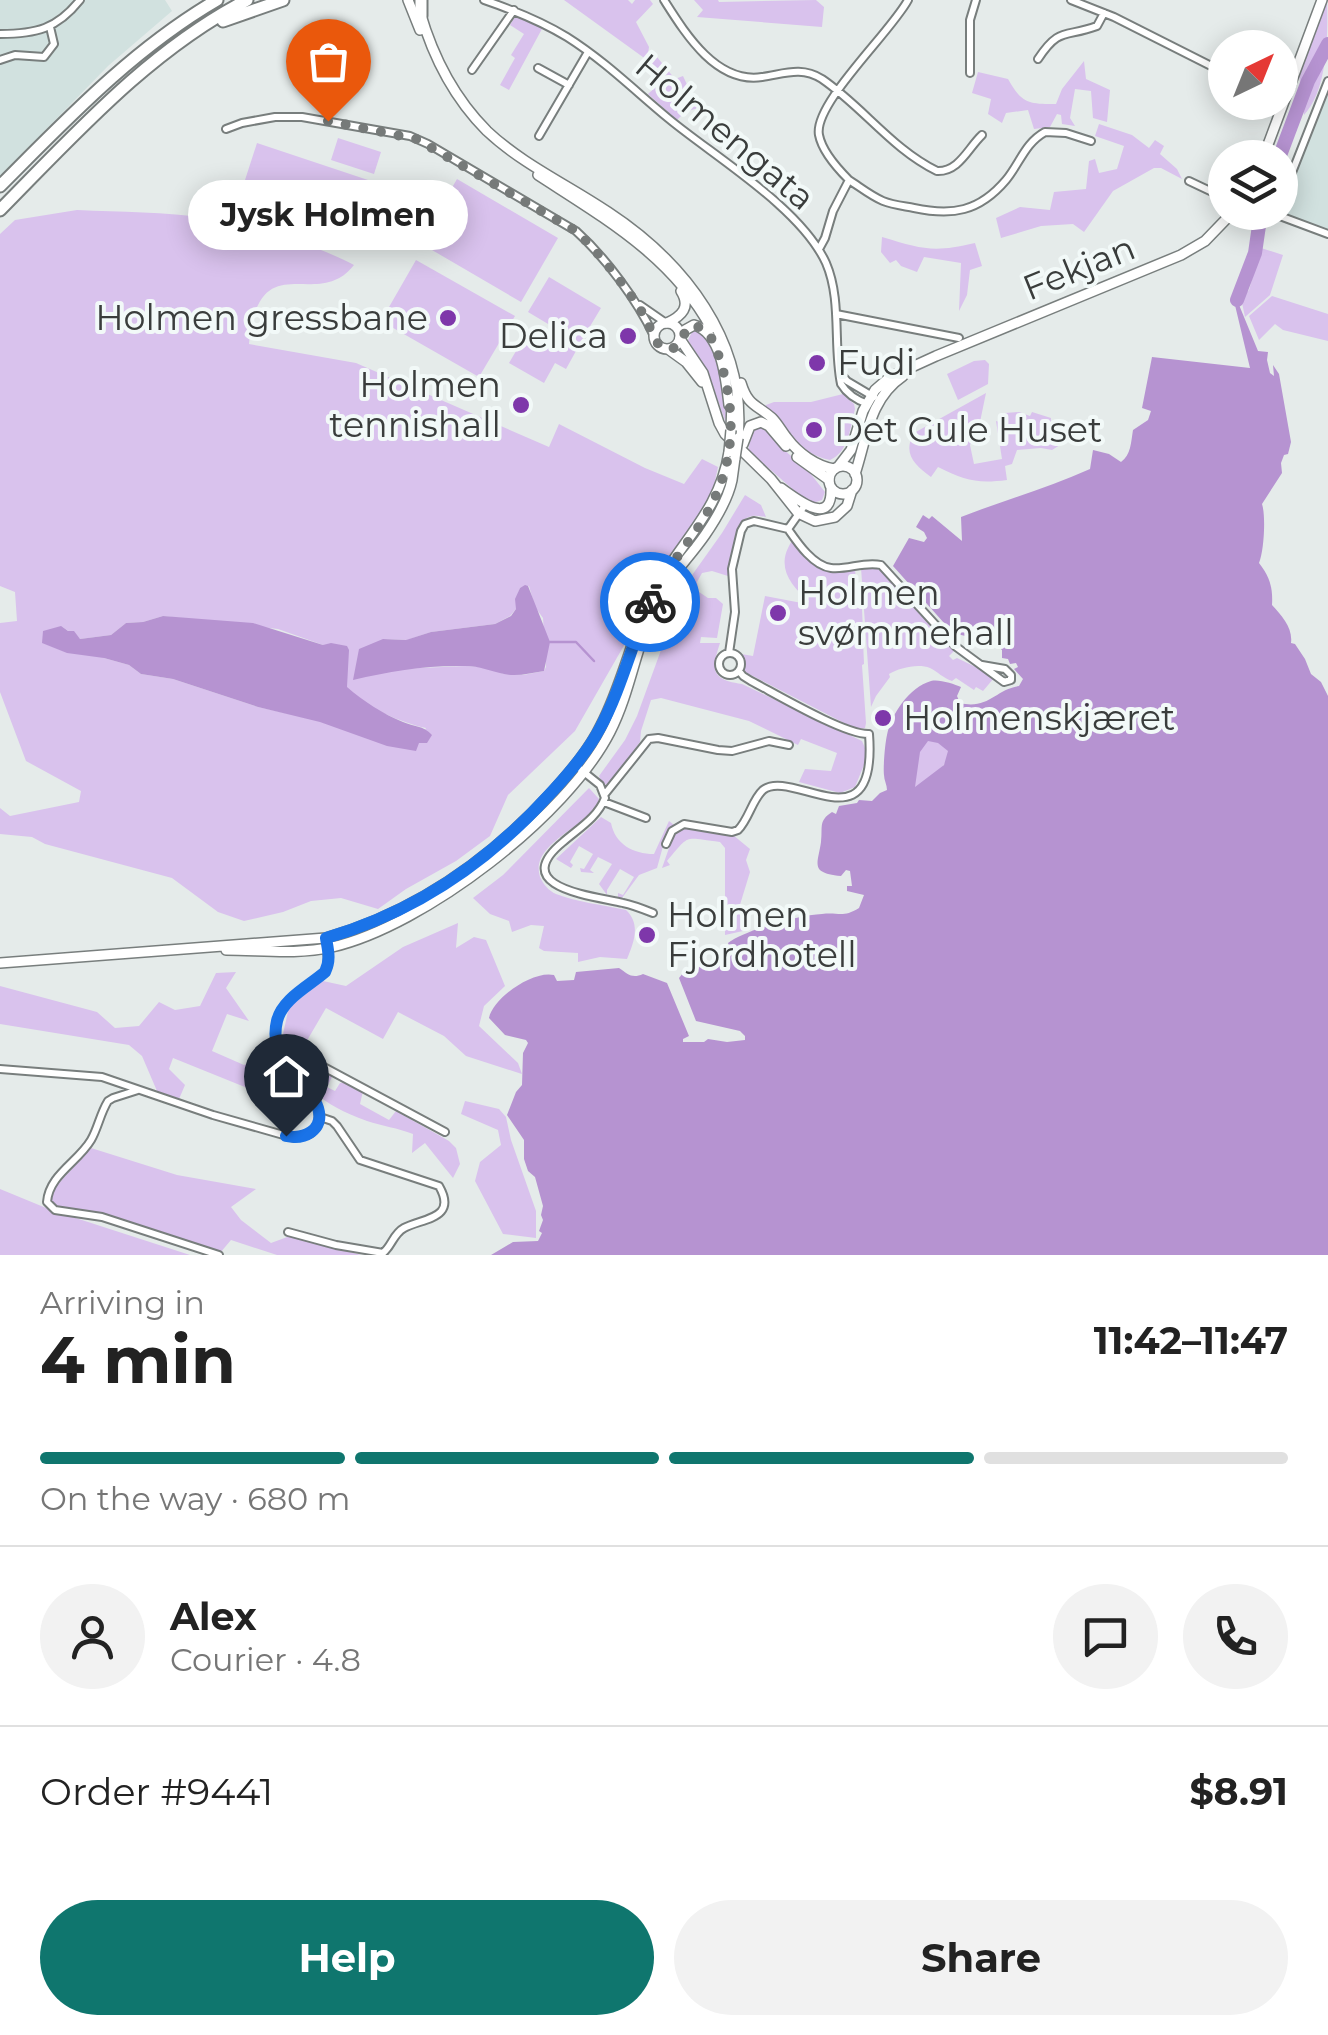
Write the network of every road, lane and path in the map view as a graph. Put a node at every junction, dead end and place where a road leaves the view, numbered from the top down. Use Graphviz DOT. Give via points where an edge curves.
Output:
graph roads {
  1 [pos="80,0"];
  2 [pos="217,0"];
  3 [pos="247,0"];
  4 [pos="283,0"];
  5 [pos="408,0"];
  6 [pos="419,0"];
  7 [pos="484,0"];
  8 [pos="664,0"];
  9 [pos="908,0"];
  10 [pos="976,0"];
  11 [pos="1071,0"];
  12 [pos="1322,0"];
  13 [pos="514,10"];
  14 [pos="1104,13"];
  15 [pos="420,16"];
  16 [pos="204,24"];
  17 [pos="50,27"];
  18 [pos="0,34"];
  19 [pos="588,52"];
  20 [pos="1038,58"];
  21 [pos="0,60"];
  22 [pos="1298,61"];
  23 [pos="1208,65"];
  24 [pos="538,68"];
  25 [pos="472,70"];
  26 [pos="970,72"];
  27 [pos="1328,81"];
  28 [pos="569,85"];
  29 [pos="836,91"];
  30 [pos="226,129"];
  31 [pos="982,134"];
  32 [pos="539,136"];
  33 [pos="1091,141"];
  34 [pos="1298,157"];
  35 [pos="849,180"];
  36 [pos="1189,181"];
  37 [pos="0,186"];
  38 [pos="1208,190"];
  39 [pos="0,210"];
  40 [pos="1298,223"];
  41 [pos="1216,230"];
  42 [pos="1328,234"];
  43 [pos="819,249"];
  44 [pos="677,279"];
  45 [pos="635,302"];
  46 [pos="836,314"];
  47 [pos="667,323"];
  48 [pos="654,336"];
  49 [pos="680,338"];
  50 [pos="959,338"];
  51 [pos="668,350"];
  52 [pos="730,358"];
  53 [pos="709,392"];
  54 [pos="873,401"];
  55 [pos="732,416"];
  56 [pos="737,438"];
  57 [pos="734,457"];
  58 [pos="836,468"];
  59 [pos="856,474"];
  60 [pos="830,484"];
  61 [pos="852,490"];
  62 [pos="802,509"];
  63 [pos="788,529"];
  64 [pos="729,653"];
  65 [pos="982,665"];
  66 [pos="739,671"];
  67 [pos="789,745"];
  68 [pos="579,769"];
  69 [pos="605,798"];
  70 [pos="646,818"];
  71 [pos="666,844"];
  72 [pos="653,913"];
  73 [pos="327,943"];
  74 [pos="0,963"];
  75 [pos="276,1041"];
  76 [pos="0,1069"];
  77 [pos="139,1089"];
  78 [pos="320,1117"];
  79 [pos="445,1132"];
  80 [pos="288,1232"];
  81 [pos="218,1255"];
  1 -- 17 [label="street"];
  2 -- 37 [label="highway" via="109,80"];
  3 -- 16 [label="highway"];
  4 -- 16 [label="highway"];
  5 -- 44 [label="main road" via="443,81 482,131 631,236"];
  6 -- 15 [label="highway"];
  7 -- 13 [label="street, Holmengata"];
  8 -- 29 [label="street" via="692,43 725,69 758,78 804,72"];
  9 -- 29 [label="street"];
  10 -- 26 [label="street"];
  11 -- 14 [label="street"];
  12 -- 22 [label="main road"];
  13 -- 19 [label="street, Holmengata"];
  13 -- 25 [label="street"];
  14 -- 20 [label="street" via="1091,28 1057,36"];
  14 -- 23 [label="street"];
  15 -- 52 [label="main road" via="443,72 485,128 668,259 709,313"];
  16 -- 39 [label="highway" via="111,99"];
  17 -- 18 [label="street"];
  17 -- 21 [label="street" via="54,44 44,57"];
  19 -- 28 [label="street, Holmengata"];
  19 -- 43 [label="street, Holmengata" via="761,190"];
  24 -- 28 [label="street"];
  27 -- 34 [label="street"];
  28 -- 32 [label="street, Holmengata"];
  29 -- 31 [label="street" via="937,171 957,165"];
  29 -- 35 [label="street" via="818,133"];
  30 -- 45 [label="street" via="302,117 416,139 576,231"];
  33 -- 35 [label="street" via="1045,132 1028,145 1008,179 974,205 950,213 888,203"];
  35 -- 43 [label="street"];
  36 -- 38 [label="street"];
  40 -- 42 [label="street"];
  41 -- 54 [label="main road, Fekjan" via="1181,256 936,356"];
  43 -- 46 [label="street, Holmengata"];
  44 -- 47 [label="main road" via="687,304"];
  44 -- 55 [label="main road" via="720,348"];
  45 -- 47 [label="street"];
  45 -- 48 [label="street"];
  46 -- 50 [label="street"];
  46 -- 54 [label="street, Holmengata" via="839,372"];
  47 -- 48 [label="main road"];
  47 -- 49 [label="main road"];
  48 -- 51 [label="main road"];
  49 -- 51 [label="main road"];
  49 -- 53 [label="main road"];
  49 -- 55 [label="main road" via="694,325 708,333"];
  51 -- 53 [label="main road" via="691,366"];
  52 -- 56 [label="main road" via="738,392"];
  52 -- 58 [label="main road" via="751,404 800,452"];
  53 -- 62 [label="main road" via="725,434"];
  54 -- 58 [label="main road, Fekjan"];
  54 -- 59 [label="main road"];
  55 -- 56 [label="main road"];
  56 -- 57 [label="main road, bridge"];
  56 -- 60 [label="main road" via="765,423"];
  57 -- 68 [label="main road" via="712,504 654,591"];
  57 -- 68 [label="main road" via="725,498 706,534 659,597 608,737"];
  58 -- 59 [label="main road"];
  58 -- 60 [label="main road"];
  59 -- 61 [label="main road"];
  60 -- 61 [label="main road" via="839,493"];
  60 -- 62 [label="main road" via="827,506"];
  61 -- 62 [label="main road" via="834,517 815,521"];
  62 -- 63 [label="street"];
  63 -- 64 [label="street" via="750,521 741,530 732,569"];
  63 -- 65 [label="street" via="828,568 882,565 941,632"];
  64 -- 66 [label="street" via="740,660"];
  64 -- 66 [label="street" via="720,659 720,670 730,676"];
  66 -- 71 [label="street" via="851,732 870,734 864,783 840,798 773,786 764,789 738,830 684,824"];
  67 -- 69 [label="street" via="769,741 732,751 649,739"];
  68 -- 69 [label="street"];
  68 -- 73 [label="main road" via="466,870"];
  69 -- 70 [label="street"];
  69 -- 72 [label="street" via="553,851 547,877 566,891"];
  73 -- 74 [label="main road" via="283,952 198,949"];
  73 -- 75 [label="street" via="325,972 282,1008"];
  75 -- 78 [label="street"];
  75 -- 79 [label="street"];
  76 -- 77 [label="street" via="102,1077"];
  77 -- 78 [label="street" via="294,1138 312,1132"];
  77 -- 81 [label="street" via="108,1102 93,1137 54,1181 47,1202"];
  78 -- 80 [label="street" via="337,1126 360,1160 439,1186 443,1208 399,1231 383,1253"];
}
